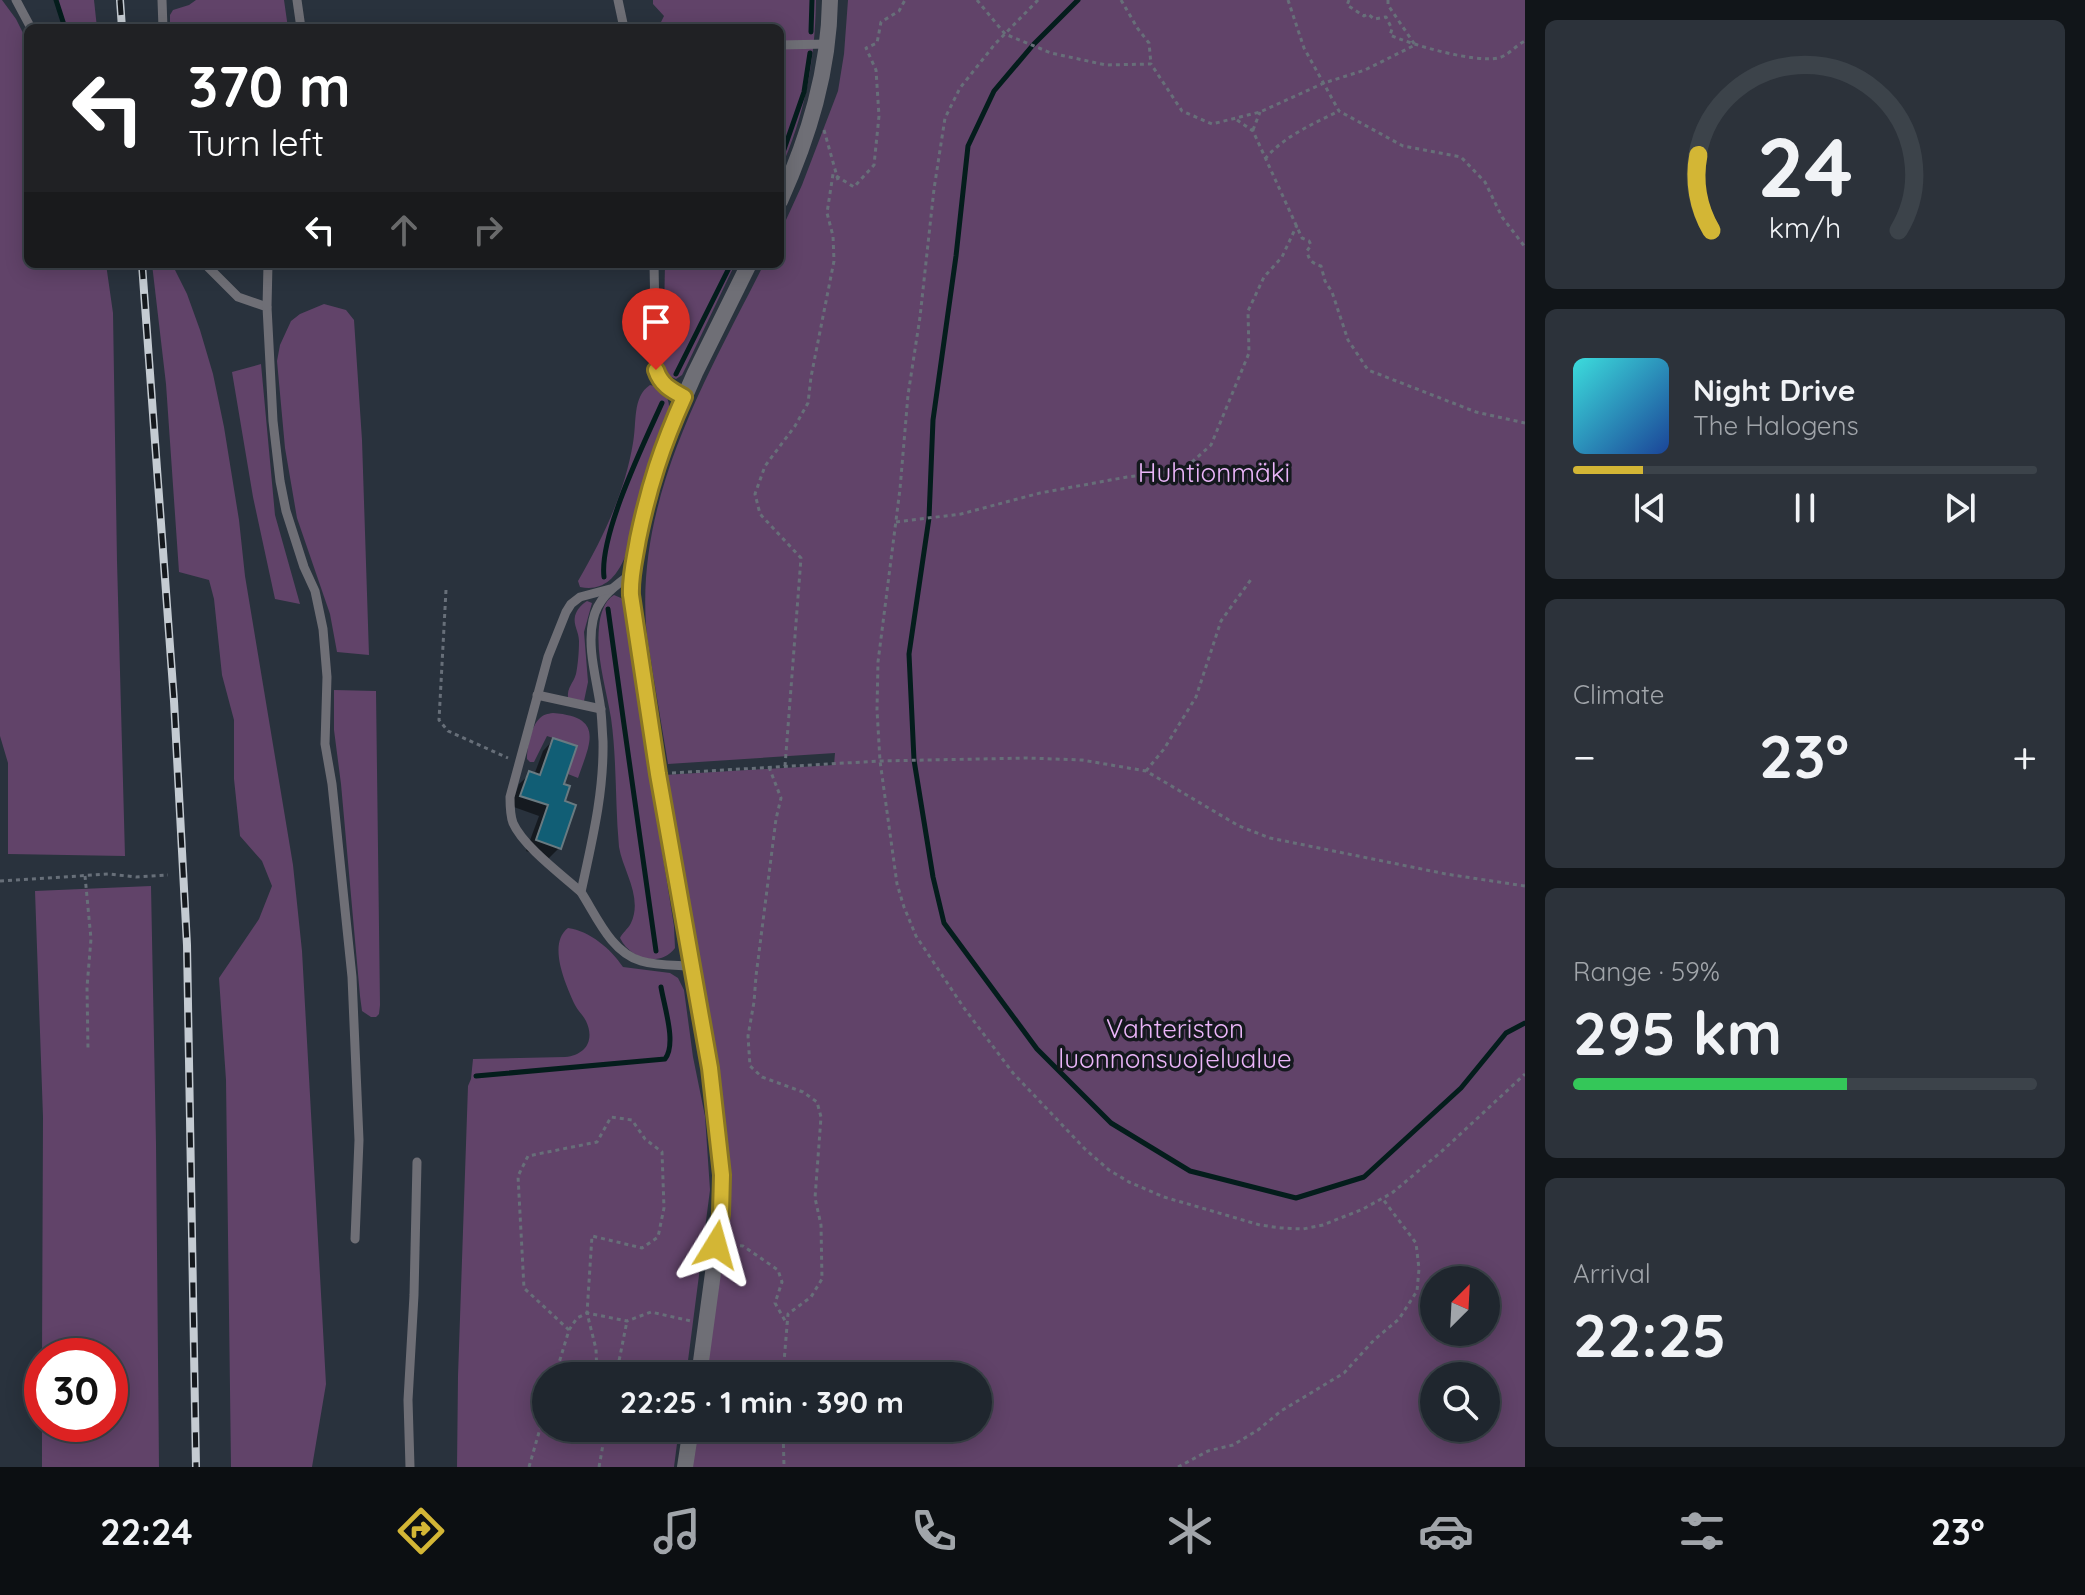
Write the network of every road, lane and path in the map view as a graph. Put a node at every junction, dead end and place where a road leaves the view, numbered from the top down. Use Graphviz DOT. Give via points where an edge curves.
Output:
graph roads {
  1 [pos="16,0"];
  2 [pos="162,0"];
  3 [pos="297,0"];
  4 [pos="618,0"];
  5 [pos="830,0"];
  6 [pos="905,0"];
  7 [pos="977,0"];
  8 [pos="1038,0"];
  9 [pos="1121,0"];
  10 [pos="1288,0"];
  11 [pos="1349,0"];
  12 [pos="1388,0"];
  13 [pos="29,24"];
  14 [pos="163,24"];
  15 [pos="300,24"];
  16 [pos="623,24"];
  17 [pos="1005,34"];
  18 [pos="1525,41"];
  19 [pos="828,44"];
  20 [pos="784,45"];
  21 [pos="1415,45"];
  22 [pos="1151,64"];
  23 [pos="1324,83"];
  24 [pos="816,103"];
  25 [pos="1339,111"];
  26 [pos="1260,112"];
  27 [pos="1236,119"];
  28 [pos="1253,131"];
  29 [pos="1265,159"];
  30 [pos="837,178"];
  31 [pos="784,191"];
  32 [pos="1297,225"];
  33 [pos="1525,247"];
  34 [pos="209,268"];
  35 [pos="268,268"];
  36 [pos="654,268"];
  37 [pos="747,268"];
  38 [pos="267,307"];
  39 [pos="684,397"];
  40 [pos="1525,423"];
  41 [pos="896,522"];
  42 [pos="631,574"];
  43 [pos="1252,578"];
  44 [pos="610,589"];
  45 [pos="446,590"];
  46 [pos="537,695"];
  47 [pos="601,709"];
  48 [pos="880,761"];
  49 [pos="518,763"];
  50 [pos="785,766"];
  51 [pos="769,767"];
  52 [pos="1146,771"];
  53 [pos="658,774"];
  54 [pos="168,875"];
  55 [pos="85,876"];
  56 [pos="0,881"];
  57 [pos="1525,886"];
  58 [pos="581,892"];
  59 [pos="691,966"];
  60 [pos="88,1050"];
  61 [pos="1525,1074"];
  62 [pos="417,1162"];
  63 [pos="1382,1198"];
  64 [pos="355,1239"];
  65 [pos="716,1245"];
  66 [pos="587,1313"];
  67 [pos="627,1321"];
  68 [pos="706,1324"];
  69 [pos="787,1324"];
  70 [pos="569,1330"];
  71 [pos="559,1362"];
  72 [pos="596,1362"];
  73 [pos="619,1362"];
  74 [pos="701,1362"];
  75 [pos="784,1362"];
  76 [pos="536,1442"];
  77 [pos="603,1442"];
  78 [pos="689,1442"];
  79 [pos="782,1442"];
  80 [pos="410,1467"];
  81 [pos="529,1467"];
  82 [pos="599,1467"];
  83 [pos="685,1467"];
  84 [pos="784,1467"];
  85 [pos="1178,1467"];
  1 -- 13 [label="lane"];
  2 -- 14 [label="lane"];
  3 -- 15 [label="lane"];
  4 -- 16 [label="lane"];
  5 -- 19 [label="street"];
  6 -- 30 [label="path" via="899,11 881,22 877,43 866,48 876,70 874,165 854,187"];
  7 -- 17 [label="path"];
  8 -- 17 [label="path"];
  9 -- 22 [label="path" via="1149,43"];
  10 -- 23 [label="path" via="1304,48"];
  11 -- 21 [label="path" via="1347,5 1364,16 1386,17 1390,35"];
  12 -- 21 [label="path"];
  17 -- 22 [label="path" via="1051,53 1106,65"];
  17 -- 41 [label="path" via="960,88 945,118"];
  18 -- 21 [label="path" via="1501,58"];
  19 -- 20 [label="lane"];
  19 -- 24 [label="street"];
  21 -- 23 [label="path"];
  22 -- 27 [label="path" via="1182,111 1212,124"];
  23 -- 25 [label="path"];
  23 -- 26 [label="path"];
  24 -- 30 [label="path"];
  24 -- 31 [label="street"];
  25 -- 29 [label="path" via="1301,130"];
  25 -- 33 [label="path" via="1403,146 1461,157 1485,182"];
  26 -- 27 [label="path"];
  26 -- 28 [label="path"];
  27 -- 28 [label="path"];
  28 -- 29 [label="path"];
  29 -- 32 [label="path"];
  30 -- 50 [label="path" via="833,174 827,213 834,261 808,403 765,466 755,494 760,514 801,558"];
  32 -- 40 [label="path" via="1311,245 1308,257 1321,266 1348,340 1368,370 1476,412"];
  32 -- 41 [label="path" via="1248,311 1249,353 1211,445 1183,470"];
  34 -- 38 [label="lane" via="238,297"];
  35 -- 38 [label="lane"];
  36 -- 39 [label="lane" via="656,370 666,386"];
  37 -- 39 [label="street"];
  38 -- 64 [label="lane" via="280,481 323,629 325,744 352,977 359,1140"];
  39 -- 42 [label="street" via="653,474"];
  41 -- 48 [label="path" via="878,662"];
  42 -- 44 [label="lane"];
  42 -- 53 [label="street"];
  43 -- 52 [label="path" via="1221,621 1196,697"];
  44 -- 46 [label="lane" via="571,604"];
  44 -- 47 [label="lane" via="599,604 592,631"];
  45 -- 49 [label="path" via="439,720 448,731"];
  46 -- 47 [label="lane"];
  46 -- 49 [label="lane"];
  47 -- 58 [label="lane" via="601,799"];
  48 -- 50 [label="path"];
  48 -- 52 [label="path" via="1082,760"];
  48 -- 63 [label="path" via="897,884 916,936 1013,1073 1109,1170 1164,1197 1281,1228 1323,1225"];
  49 -- 58 [label="lane" via="510,797 514,825"];
  50 -- 51 [label="path"];
  51 -- 53 [label="path"];
  51 -- 69 [label="path" via="781,798 748,1036 750,1066 762,1077 817,1102 821,1117 815,1198 822,1279 811,1297 788,1314"];
  52 -- 57 [label="path" via="1239,826 1270,838"];
  53 -- 59 [label="street"];
  54 -- 55 [label="path"];
  55 -- 56 [label="path"];
  55 -- 60 [label="path" via="91,939"];
  58 -- 59 [label="lane" via="626,954 649,963"];
  59 -- 65 [label="street" via="721,1157"];
  61 -- 63 [label="path" via="1410,1180"];
  62 -- 80 [label="lane"];
  63 -- 85 [label="path" via="1416,1243 1417,1291 1399,1319 1344,1373 1233,1445"];
  65 -- 68 [label="street"];
  65 -- 69 [label="path" via="743,1246 778,1270 782,1282 775,1303"];
  66 -- 67 [label="path"];
  66 -- 70 [label="path"];
  66 -- 70 [label="path" via="592,1236 642,1248 658,1237 664,1208 662,1152 632,1120 611,1117 597,1142 528,1156 518,1176 524,1288"];
  66 -- 72 [label="path"];
  67 -- 68 [label="path" via="651,1312"];
  67 -- 73 [label="path"];
  68 -- 74 [label="street"];
  69 -- 75 [label="path"];
  70 -- 71 [label="path"];
  76 -- 81 [label="path"];
  77 -- 82 [label="path"];
  78 -- 83 [label="street"];
  79 -- 84 [label="path"];
}
